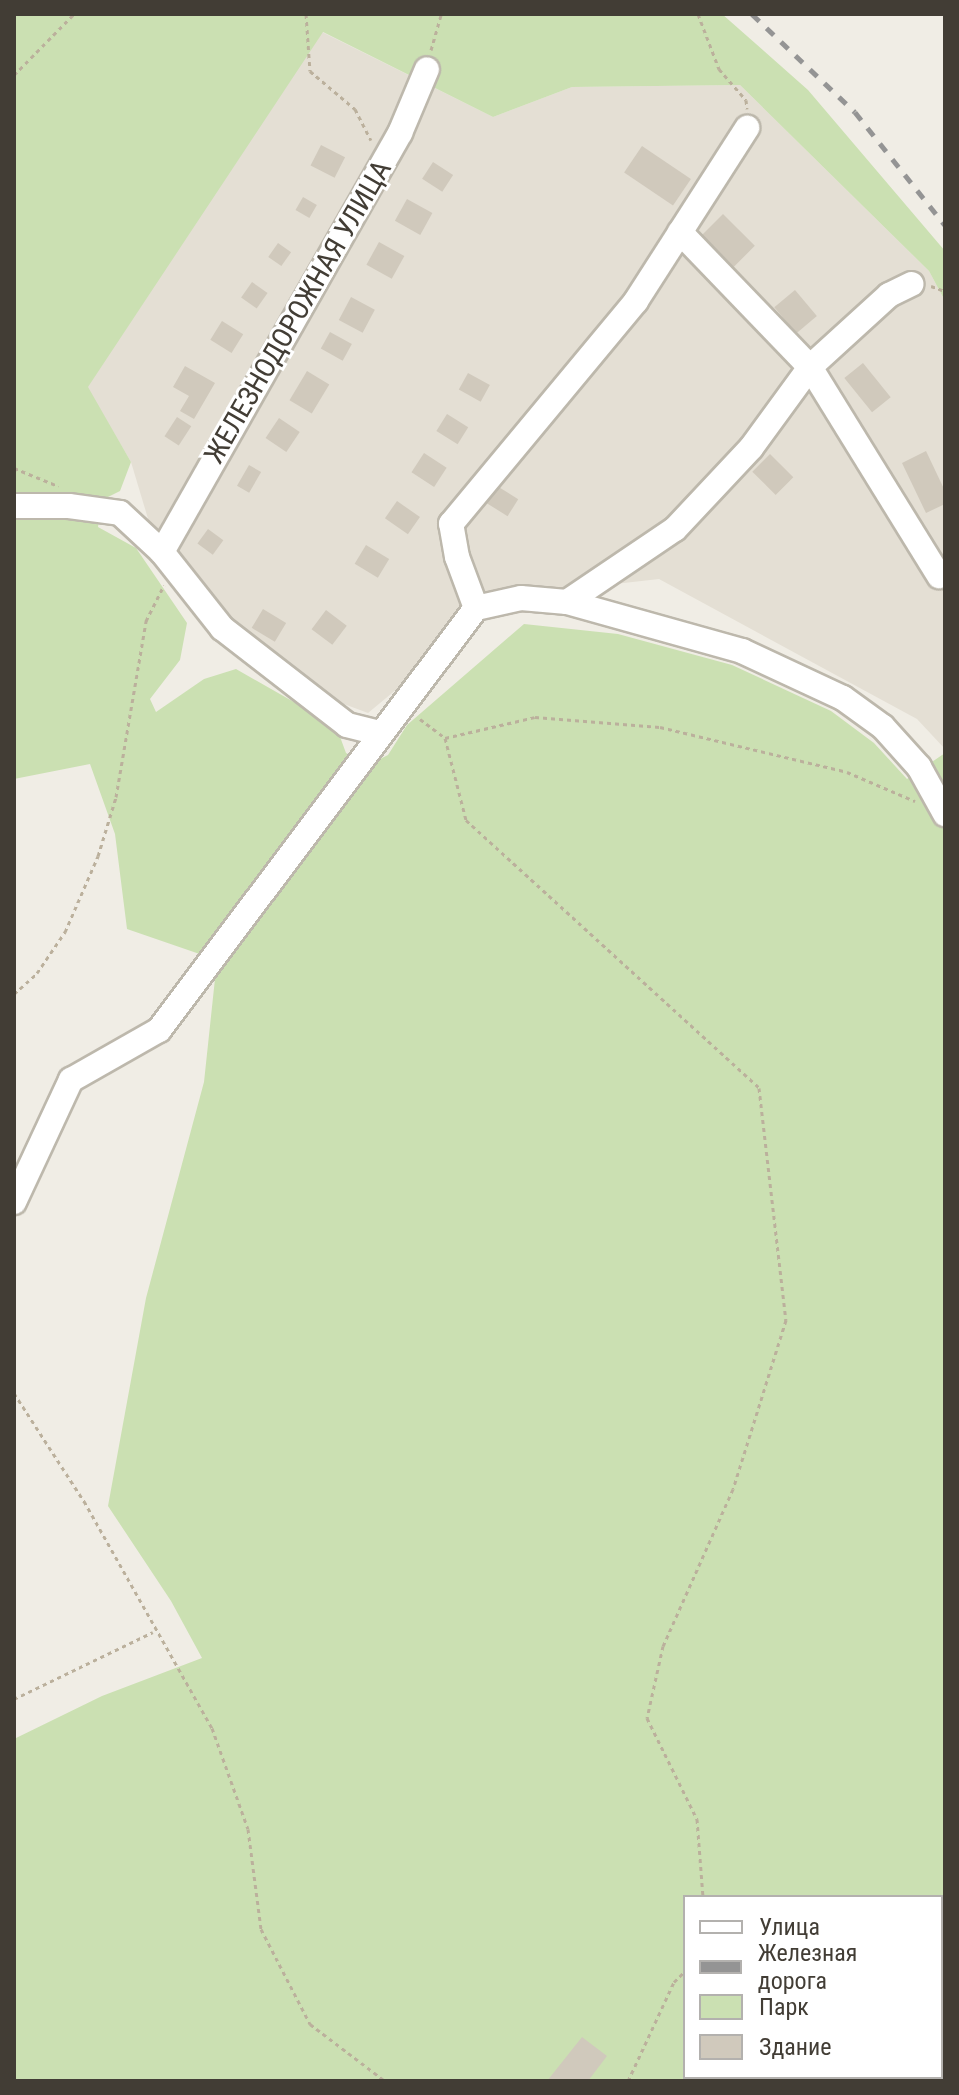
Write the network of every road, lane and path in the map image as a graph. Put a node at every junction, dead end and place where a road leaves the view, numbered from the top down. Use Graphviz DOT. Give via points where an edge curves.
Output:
graph roads {
  1 [pos="74,14"];
  2 [pos="306,14"];
  3 [pos="441,14"];
  4 [pos="700,14"];
  5 [pos="427,69"];
  6 [pos="14,75"];
  7 [pos="747,128"];
  8 [pos="368,147"];
  9 [pos="680,232"];
  10 [pos="912,284"];
  11 [pos="810,367"];
  12 [pos="14,468"];
  13 [pos="14,506"];
  14 [pos="69,506"];
  15 [pos="168,560"];
  16 [pos="939,576"];
  17 [pos="567,602"];
  18 [pos="476,608"];
  19 [pos="401,705"];
  20 [pos="378,733"];
  21 [pos="445,738"];
  22 [pos="945,814"];
  23 [pos="14,994"];
  24 [pos="14,1202"];
  25 [pos="14,1393"];
  26 [pos="153,1632"];
  27 [pos="14,1699"];
  28 [pos="703,1895"];
  29 [pos="683,1973"];
  30 [pos="385,2081"];
  31 [pos="628,2081"];
  1 -- 6 [label="path"];
  2 -- 8 [label="path" via="310,71 355,109 372,136"];
  3 -- 5 [label="path"];
  4 -- 7 [label="path" via="719,69 746,100"];
  5 -- 15 [label="street, ЖЕЛЕЗНОДОРОЖНАЯ УЛИЦА" via="400,133"];
  7 -- 9 [label="street"];
  9 -- 11 [label="street"];
  9 -- 18 [label="street" via="636,301 451,524"];
  10 -- 11 [label="street" via="889,295"];
  11 -- 16 [label="street"];
  11 -- 17 [label="street" via="751,448 675,529"];
  12 -- 14 [label="path" via="56,483"];
  13 -- 14 [label="street"];
  14 -- 15 [label="street" via="120,513"];
  15 -- 20 [label="street" via="222,628 282,678 347,725"];
  15 -- 23 [label="path" via="146,621 116,797 98,856 65,932 37,973"];
  17 -- 18 [label="street" via="521,598"];
  17 -- 22 [label="street" via="742,651 843,698 883,727 919,767"];
  18 -- 19 [label="street"];
  19 -- 20 [label="street"];
  19 -- 21 [label="path"];
  20 -- 24 [label="street" via="159,1030 71,1080"];
  21 -- 22 [label="path" via="535,717 660,727 847,772"];
  21 -- 28 [label="path" via="466,820 759,1088 786,1320 733,1489 663,1646 647,1718 697,1819"];
  25 -- 26 [label="path" via="84,1501"];
  26 -- 27 [label="path"];
  26 -- 30 [label="path" via="212,1728 248,1829 261,1929 310,2024"];
  29 -- 31 [label="path"];
}
